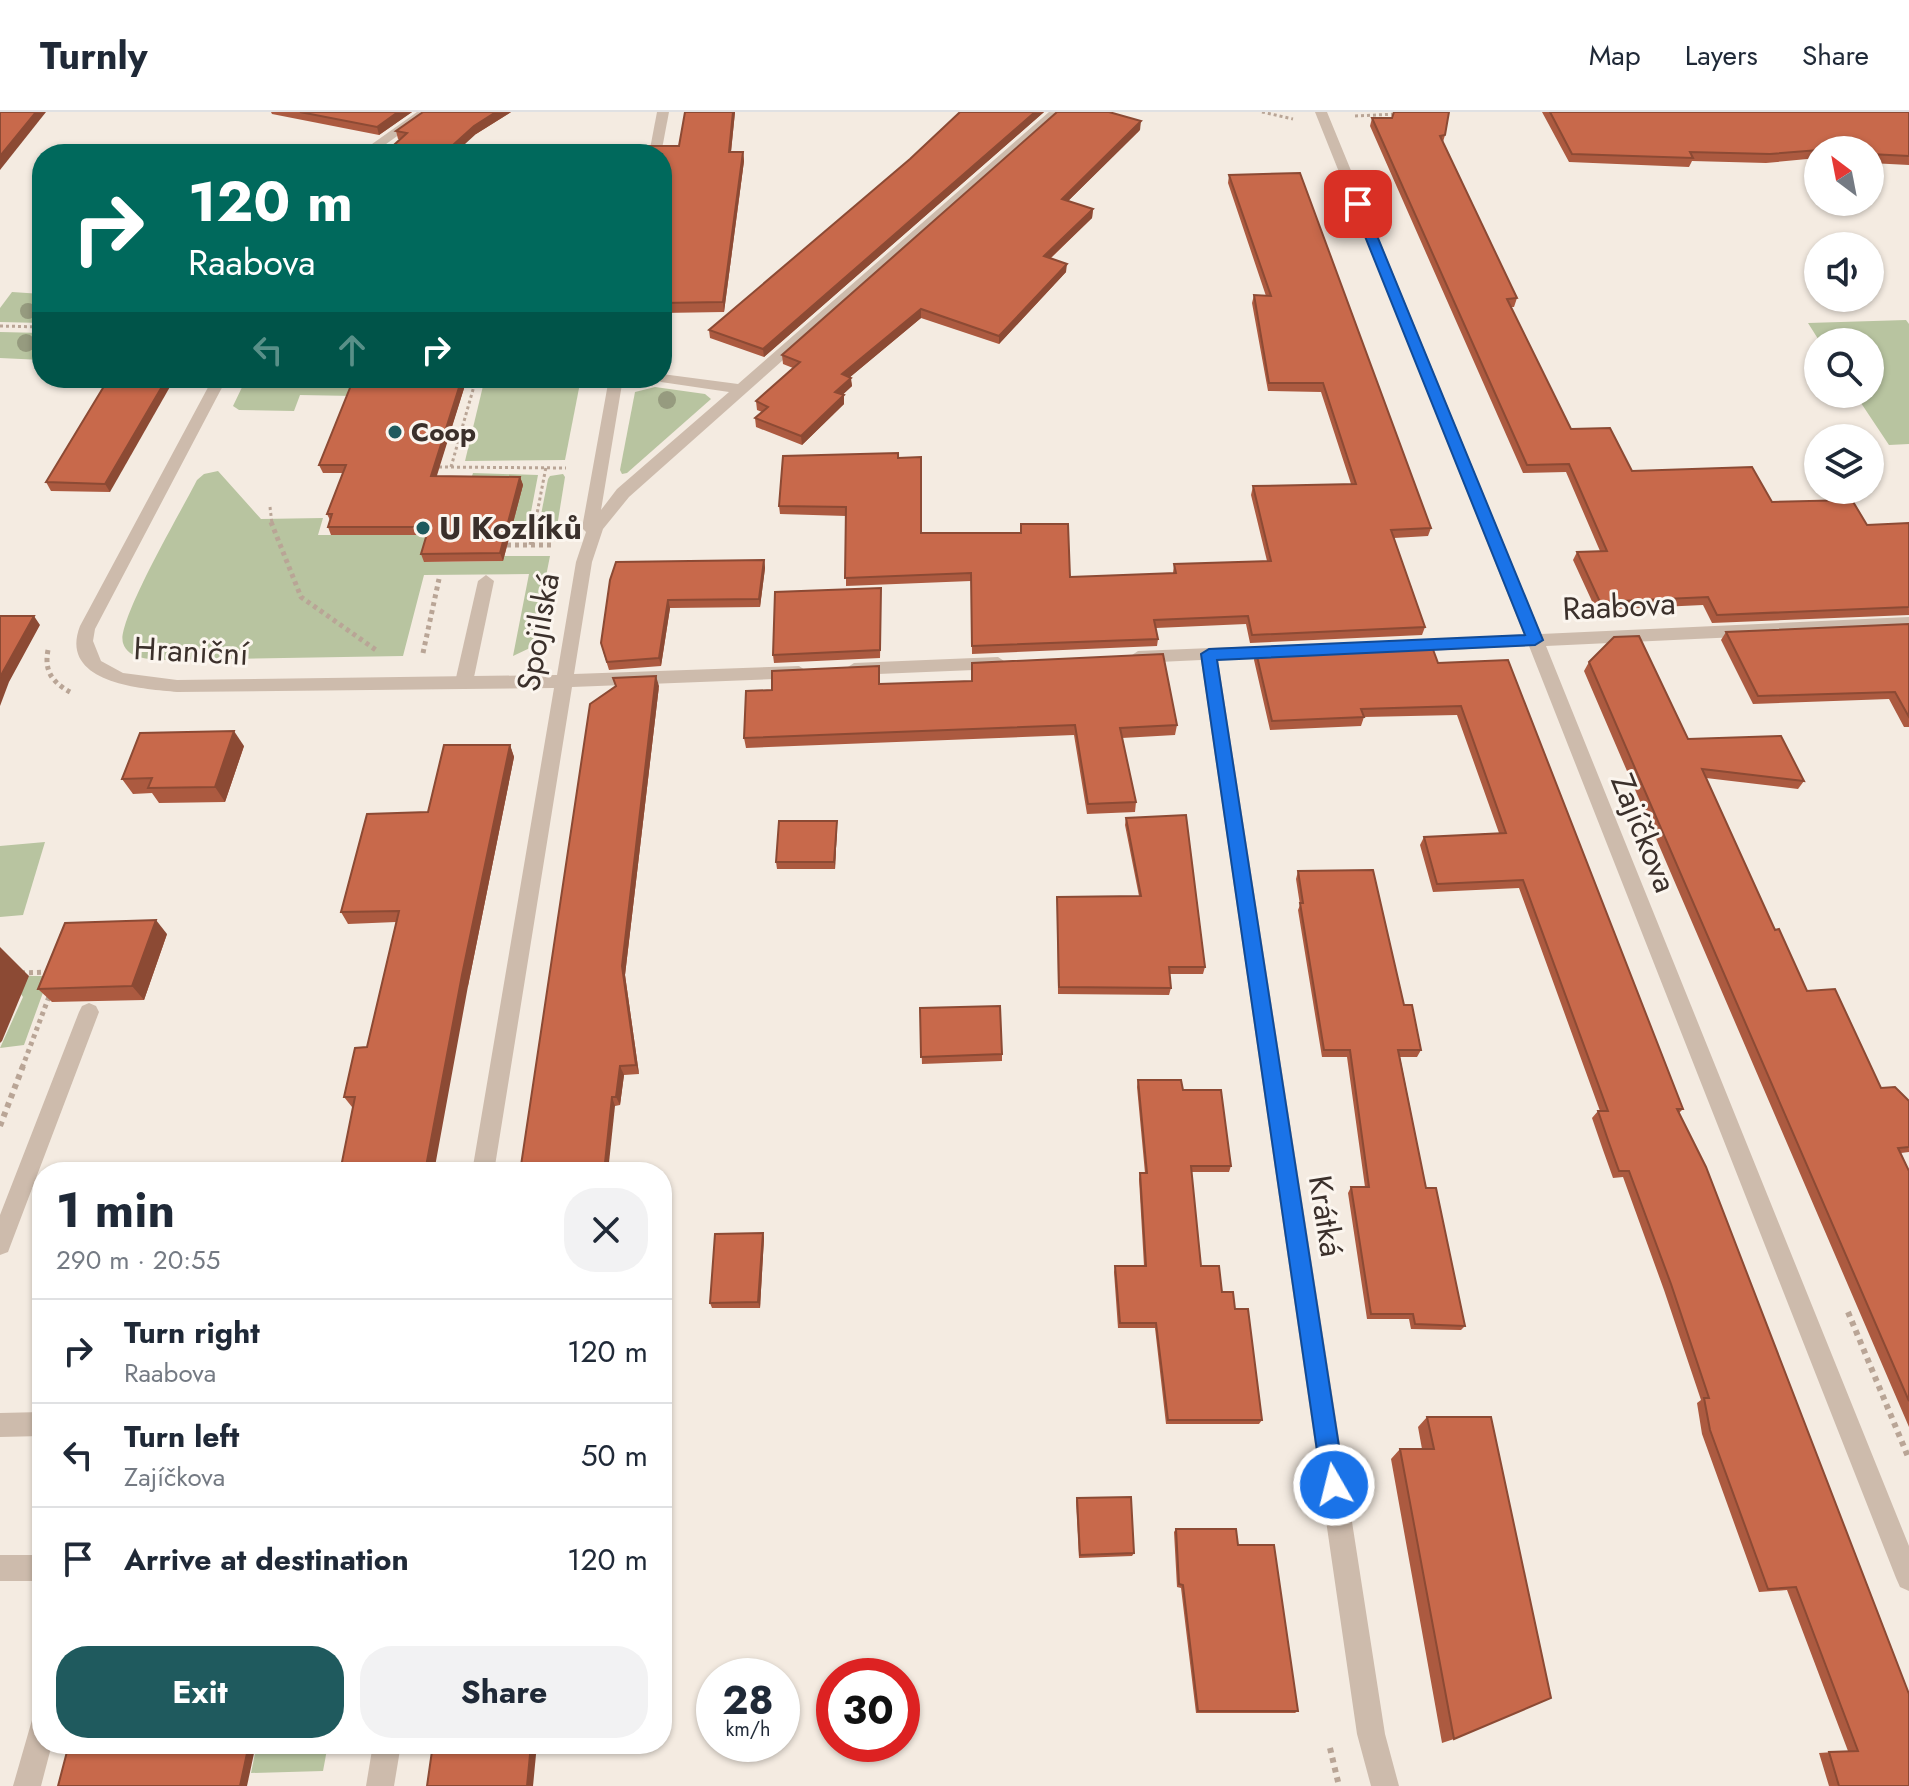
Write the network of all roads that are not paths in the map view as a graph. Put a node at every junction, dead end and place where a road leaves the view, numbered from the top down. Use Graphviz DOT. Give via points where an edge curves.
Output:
graph roads {
  1 [pos="425,112"];
  2 [pos="663,112"];
  3 [pos="1056,112"];
  4 [pos="1322,115"];
  5 [pos="379,144"];
  6 [pos="657,144"];
  7 [pos="672,380"];
  8 [pos="215,388"];
  9 [pos="614,388"];
  10 [pos="741,389"];
  11 [pos="584,562"];
  12 [pos="486,581"];
  13 [pos="1909,623"];
  14 [pos="1535,640"];
  15 [pos="1393,646"];
  16 [pos="1301,650"];
  17 [pos="1209,654"];
  18 [pos="1114,658"];
  19 [pos="1019,662"];
  20 [pos="564,681"];
  21 [pos="464,682"];
  22 [pos="89,1012"];
  23 [pos="485,1162"];
  24 [pos="0,1244"];
  25 [pos="32,1424"];
  26 [pos="0,1425"];
  27 [pos="0,1568"];
  28 [pos="32,1568"];
  29 [pos="1909,1578"];
  30 [pos="36,1754"];
  31 [pos="385,1754"];
  32 [pos="27,1786"];
  33 [pos="380,1786"];
  34 [pos="1385,1786"];
  1 -- 5 [label="street"];
  2 -- 6 [label="street"];
  3 -- 10 [label="street, Spojilská"];
  4 -- 14 [label="street, Zajíčkova"];
  7 -- 10 [label="street"];
  8 -- 21 [label="street, Hraniční" via="92,617 84,640 97,669 177,686"];
  9 -- 11 [label="street"];
  10 -- 11 [label="street, Spojilská" via="605,512"];
  11 -- 20 [label="street, Spojilská"];
  12 -- 21 [label="street"];
  13 -- 14 [label="street, Raabova"];
  14 -- 15 [label="street, Raabova"];
  14 -- 29 [label="street, Zajíčkova"];
  16 -- 17 [label="street"];
  17 -- 18 [label="street"];
  17 -- 34 [label="street, Krátká" via="1371,1734"];
  19 -- 20 [label="street"];
  20 -- 21 [label="street, Hraniční"];
  20 -- 23 [label="street, Spojilská"];
  22 -- 24 [label="street"];
  25 -- 26 [label="street"];
  27 -- 28 [label="street"];
  30 -- 32 [label="street"];
  31 -- 33 [label="street"];
}
